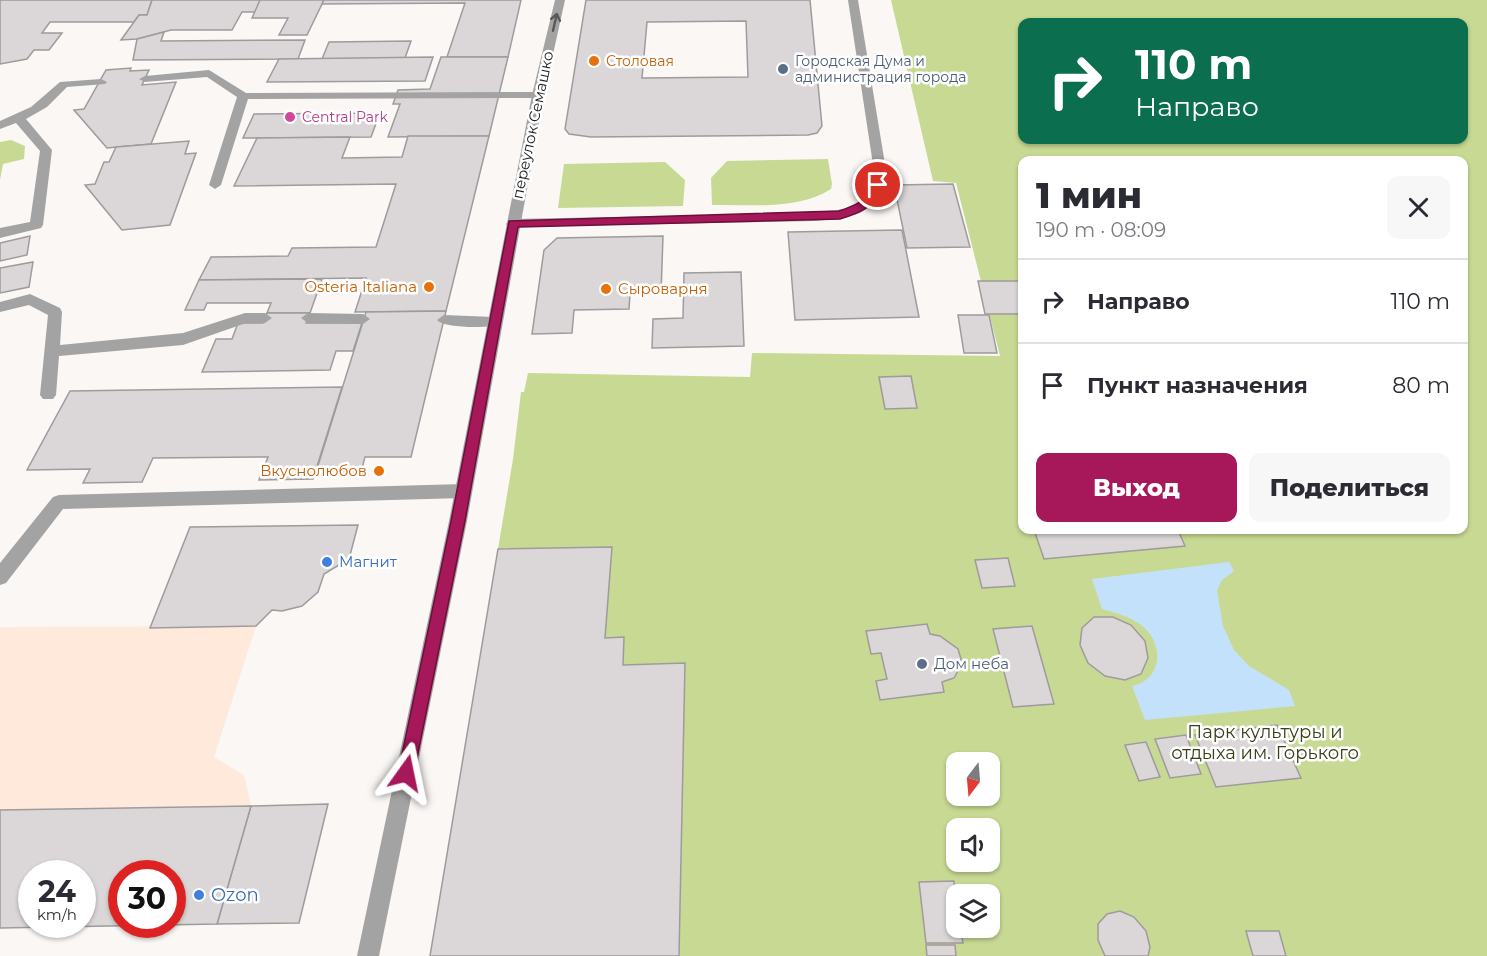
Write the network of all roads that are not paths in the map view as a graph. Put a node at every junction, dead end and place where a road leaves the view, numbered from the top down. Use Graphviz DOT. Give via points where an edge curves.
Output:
graph roads {
  1 [pos="560,0"];
  2 [pos="853,0"];
  3 [pos="145,78"];
  4 [pos="101,82"];
  5 [pos="538,95"];
  6 [pos="243,96"];
  7 [pos="19,119"];
  8 [pos="0,124"];
  9 [pos="215,185"];
  10 [pos="513,224"];
  11 [pos="0,233"];
  12 [pos="0,307"];
  13 [pos="265,318"];
  14 [pos="308,318"];
  15 [pos="363,320"];
  16 [pos="444,320"];
  17 [pos="494,322"];
  18 [pos="54,351"];
  19 [pos="48,395"];
  20 [pos="464,491"];
  21 [pos="0,577"];
  22 [pos="368,956"];
  5 -- 1 [label="street, переулок Семашко, one-way"];
  2 -- 10 [label="street" via="878,158 878,185 861,208 815,217"];
  3 -- 6 [label="street" via="209,74"];
  4 -- 7 [label="street" via="64,84 48,102"];
  5 -- 6 [label="street"];
  5 -- 10 [label="street, переулок Семашко"];
  6 -- 9 [label="street"];
  7 -- 8 [label="street"];
  7 -- 11 [label="street" via="46,150 36,225"];
  10 -- 17 [label="street, переулок Семашко"];
  12 -- 18 [label="street" via="30,299 56,312"];
  13 -- 18 [label="street" via="245,318 183,339"];
  14 -- 15 [label="street"];
  16 -- 17 [label="street"];
  17 -- 20 [label="street, переулок Семашко"];
  18 -- 19 [label="street"];
  20 -- 21 [label="street" via="59,502"];
  20 -- 22 [label="street, переулок Семашко"];
}
